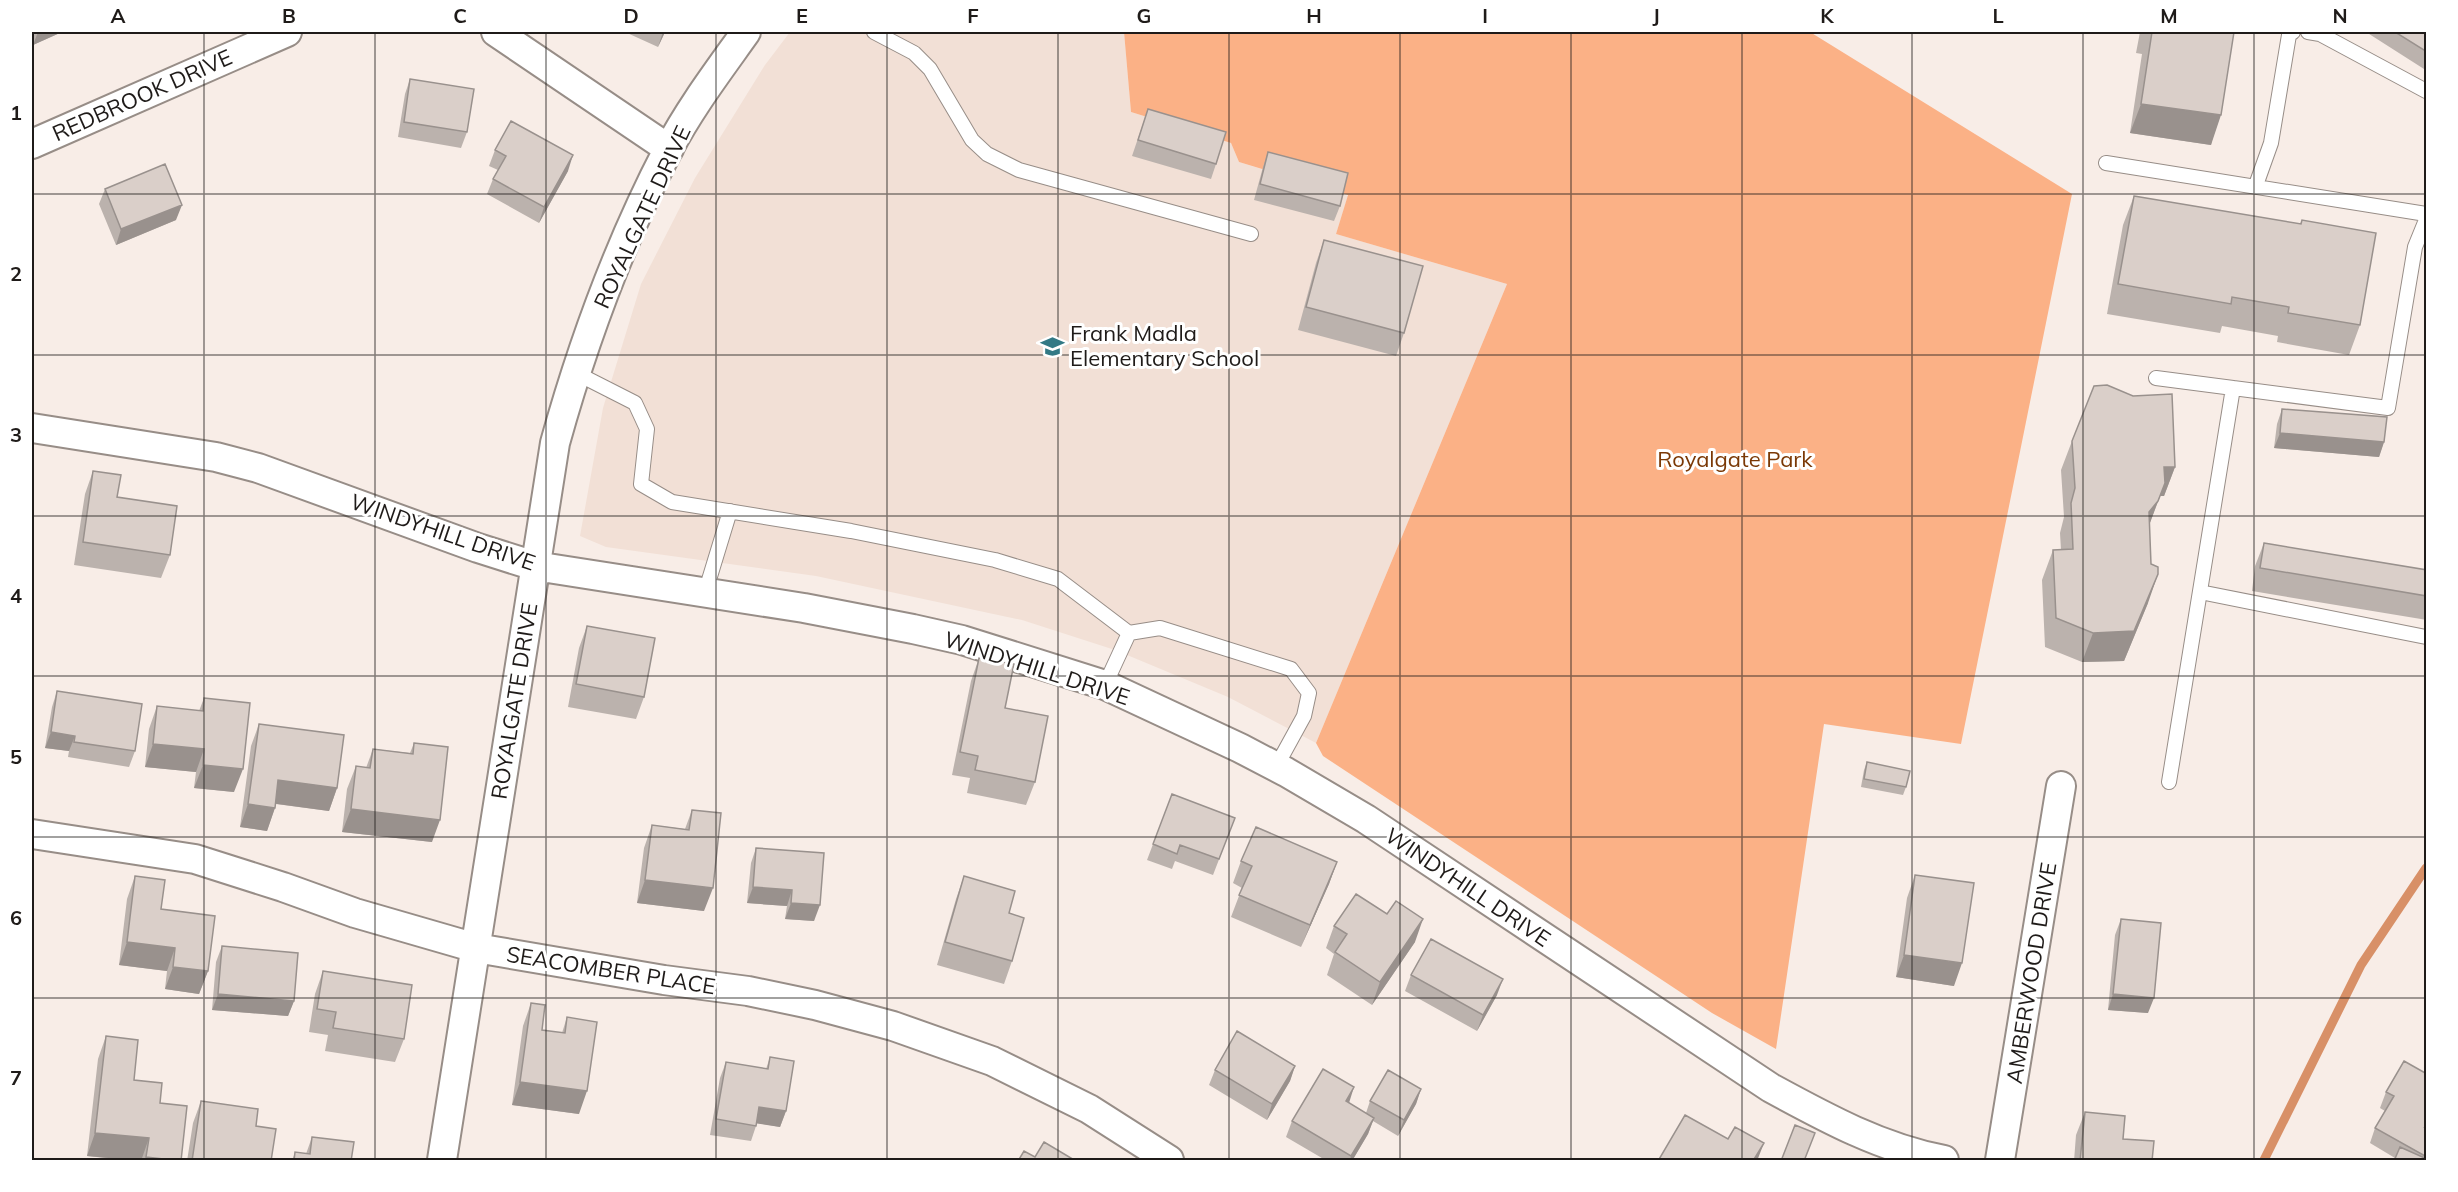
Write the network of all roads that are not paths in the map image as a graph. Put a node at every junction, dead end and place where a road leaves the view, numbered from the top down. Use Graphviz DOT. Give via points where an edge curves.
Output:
graph roads {
  1 [pos="287,32"];
  2 [pos="496,32"];
  3 [pos="746,32"];
  4 [pos="874,32"];
  5 [pos="2293,32"];
  6 [pos="2308,32"];
  7 [pos="2427,91"];
  8 [pos="32,144"];
  9 [pos="669,149"];
  10 [pos="2106,163"];
  11 [pos="2256,185"];
  12 [pos="2427,214"];
  13 [pos="2427,220"];
  14 [pos="1251,234"];
  15 [pos="576,374"];
  16 [pos="2156,378"];
  17 [pos="2233,388"];
  18 [pos="32,429"];
  19 [pos="730,511"];
  20 [pos="535,566"];
  21 [pos="2200,592"];
  22 [pos="705,593"];
  23 [pos="1129,633"];
  24 [pos="2427,637"];
  25 [pos="1105,685"];
  26 [pos="1276,767"];
  27 [pos="2169,782"];
  28 [pos="2061,786"];
  29 [pos="32,834"];
  30 [pos="477,948"];
  31 [pos="442,1161"];
  32 [pos="1169,1161"];
  33 [pos="1944,1161"];
  34 [pos="2000,1161"];
  1 -- 8 [label="street, REDBROOK DRIVE"];
  2 -- 9 [label="street"];
  3 -- 9 [label="street, ROYALGATE DRIVE"];
  4 -- 14 [label="lane" via="914,53 930,69 972,140 987,154 1018,170"];
  5 -- 11 [label="lane" via="2289,35 2271,143"];
  6 -- 7 [label="lane" via="2320,34"];
  9 -- 15 [label="street, ROYALGATE DRIVE" via="621,248"];
  10 -- 11 [label="lane"];
  11 -- 12 [label="lane"];
  13 -- 17 [label="lane" via="2415,247 2388,408"];
  15 -- 19 [label="lane" via="635,402 646,429 641,484 672,502"];
  15 -- 20 [label="street, ROYALGATE DRIVE" via="555,443"];
  16 -- 17 [label="lane"];
  17 -- 21 [label="lane"];
  18 -- 20 [label="street, WINDYHILL DRIVE" via="216,457 258,468"];
  19 -- 22 [label="lane"];
  19 -- 23 [label="lane" via="995,560 1058,579"];
  20 -- 22 [label="street, WINDYHILL DRIVE"];
  20 -- 30 [label="street, ROYALGATE DRIVE"];
  21 -- 24 [label="lane"];
  21 -- 27 [label="lane"];
  22 -- 25 [label="street, WINDYHILL DRIVE" via="962,640"];
  23 -- 25 [label="lane"];
  23 -- 26 [label="lane" via="1160,628 1291,669 1309,693 1304,716"];
  25 -- 26 [label="street, WINDYHILL DRIVE"];
  26 -- 33 [label="street, WINDYHILL DRIVE" via="1366,819 1771,1088 1833,1122 1903,1150"];
  28 -- 34 [label="street, AMBERWOOD DRIVE"];
  29 -- 30 [label="street, SEACOMBER PLACE" via="195,859 355,914"];
  30 -- 31 [label="street, ROYALGATE DRIVE"];
  30 -- 32 [label="street, SEACOMBER PLACE" via="748,991 892,1026 992,1061 1089,1109"];
}
